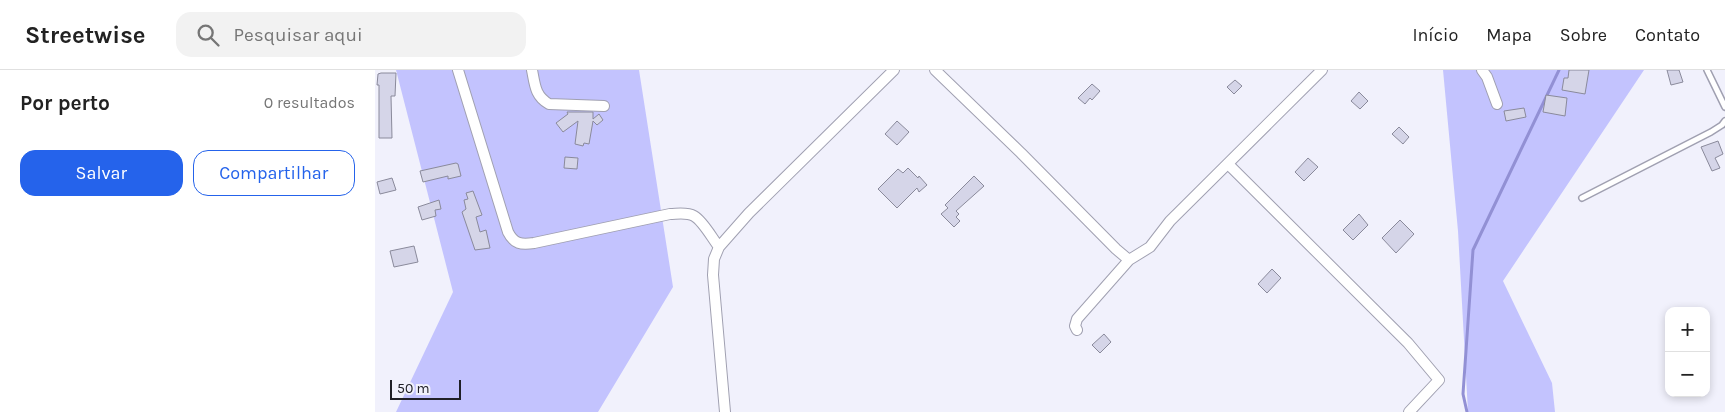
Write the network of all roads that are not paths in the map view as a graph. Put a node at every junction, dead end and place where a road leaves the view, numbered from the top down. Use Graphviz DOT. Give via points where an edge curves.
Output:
graph roads {
  1 [pos="458,70"];
  2 [pos="532,70"];
  3 [pos="894,70"];
  4 [pos="935,70"];
  5 [pos="1322,70"];
  6 [pos="1482,70"];
  7 [pos="1707,70"];
  8 [pos="1497,104"];
  9 [pos="604,106"];
  10 [pos="1725,107"];
  11 [pos="1725,121"];
  12 [pos="1228,164"];
  13 [pos="1582,198"];
  14 [pos="719,247"];
  15 [pos="1129,260"];
  16 [pos="1077,330"];
  17 [pos="725,412"];
  18 [pos="1409,412"];
  1 -- 14 [label="street" via="508,232 516,243 534,243 670,214 684,214 694,216"];
  2 -- 9 [label="street" via="537,93 549,104"];
  3 -- 14 [label="street" via="749,213"];
  4 -- 15 [label="street"];
  5 -- 12 [label="street"];
  6 -- 8 [label="street"];
  7 -- 10 [label="lane"];
  11 -- 13 [label="lane" via="1711,132"];
  12 -- 15 [label="street" via="1170,221 1150,247"];
  12 -- 18 [label="street" via="1408,343 1439,380"];
  14 -- 17 [label="street" via="713,275"];
  15 -- 16 [label="street" via="1077,320"];
}
